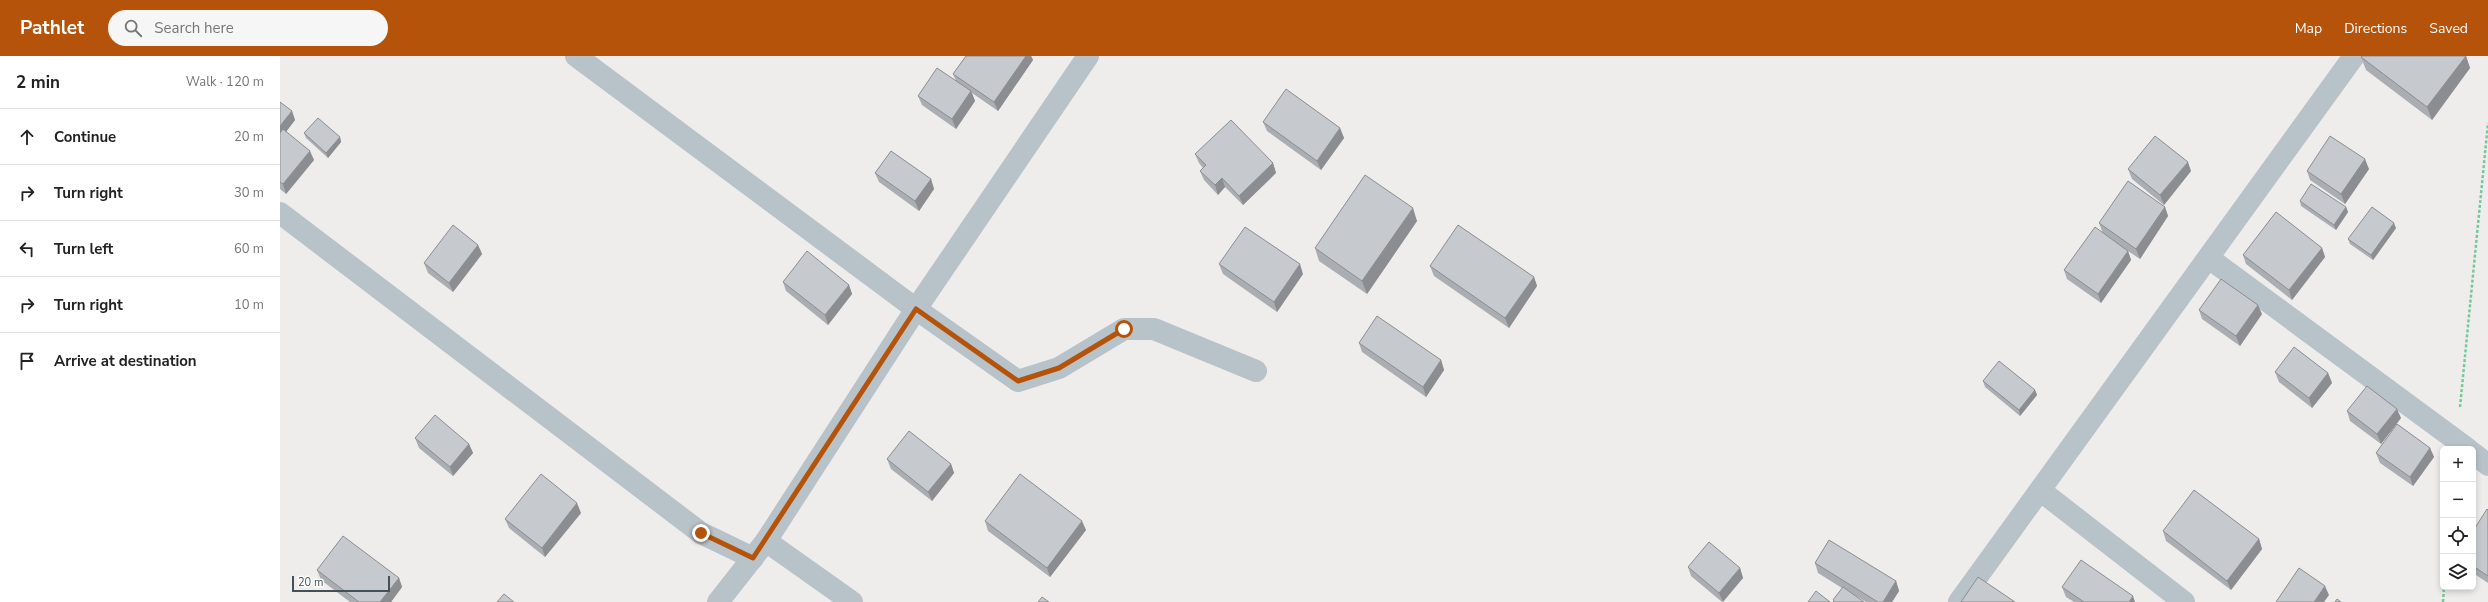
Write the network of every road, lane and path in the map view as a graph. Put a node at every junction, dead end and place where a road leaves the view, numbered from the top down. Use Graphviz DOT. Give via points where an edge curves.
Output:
graph roads {
  1 [pos="576,56"];
  2 [pos="1088,56"];
  3 [pos="2354,56"];
  4 [pos="2488,123"];
  5 [pos="280,213"];
  6 [pos="2210,259"];
  7 [pos="916,309"];
  8 [pos="1256,371"];
  9 [pos="2463,446"];
  10 [pos="2466,446"];
  11 [pos="2476,456"];
  12 [pos="2488,465"];
  13 [pos="2041,491"];
  14 [pos="766,541"];
  15 [pos="753,558"];
  16 [pos="2444,590"];
  17 [pos="718,602"];
  18 [pos="852,602"];
  19 [pos="1959,602"];
  20 [pos="2184,602"];
  21 [pos="2443,602"];
  1 -- 7 [label="street"];
  2 -- 7 [label="street"];
  3 -- 6 [label="street"];
  4 -- 10 [label="path"];
  5 -- 15 [label="street" via="701,533"];
  6 -- 9 [label="street"];
  6 -- 13 [label="street"];
  7 -- 8 [label="street" via="1018,381 1059,368 1124,329 1154,329"];
  7 -- 14 [label="street"];
  11 -- 12 [label="street"];
  13 -- 19 [label="street"];
  13 -- 20 [label="street"];
  14 -- 15 [label="street"];
  14 -- 18 [label="street"];
  15 -- 17 [label="street"];
  16 -- 21 [label="path"];
}
